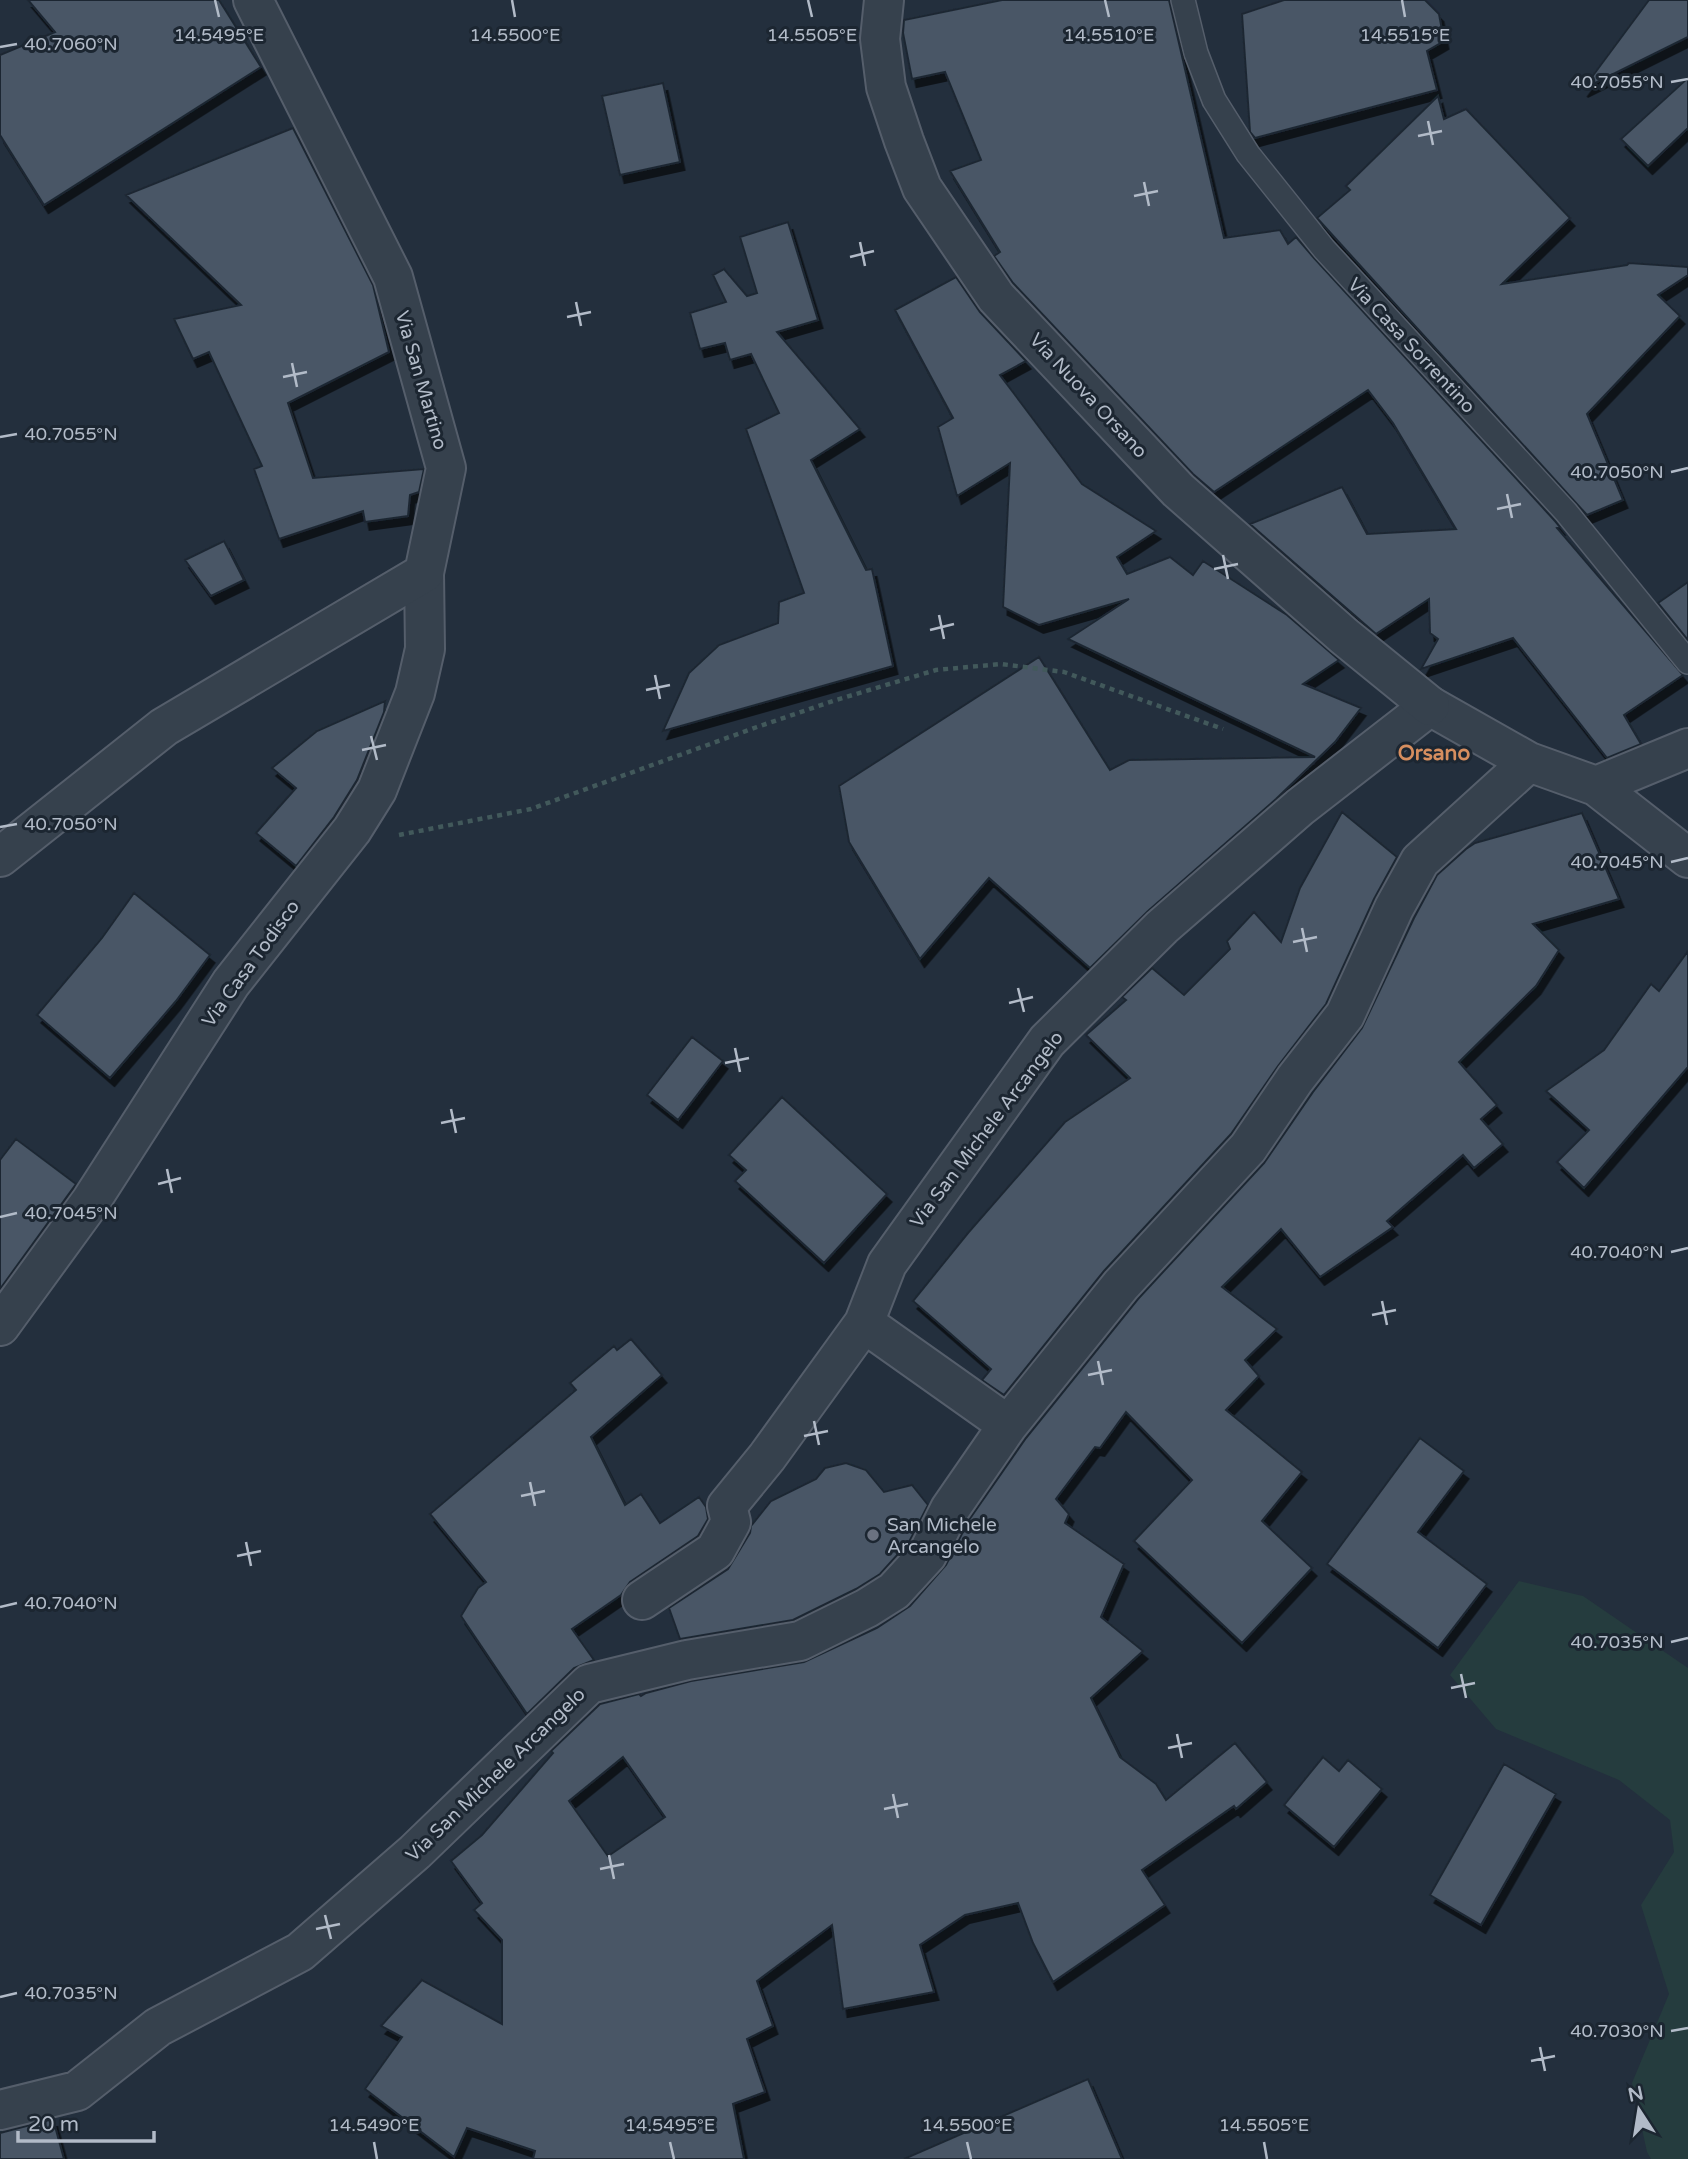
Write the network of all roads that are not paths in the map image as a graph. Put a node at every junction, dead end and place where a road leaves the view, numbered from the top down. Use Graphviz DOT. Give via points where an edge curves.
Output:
graph roads {
  1 [pos="253,0"];
  2 [pos="884,0"];
  3 [pos="1183,0"];
  4 [pos="424,573"];
  5 [pos="1688,662"];
  6 [pos="1430,706"];
  7 [pos="1688,748"];
  8 [pos="1530,762"];
  9 [pos="1595,786"];
  10 [pos="0,858"];
  11 [pos="1688,858"];
  12 [pos="864,1323"];
  13 [pos="0,1326"];
  14 [pos="1008,1424"];
  15 [pos="642,1600"];
  16 [pos="0,2110"];
  1 -- 4 [label="street, Via San Martino" via="393,277 446,468"];
  2 -- 6 [label="street, Via Nuova Orsano" via="880,39 886,87 904,141 922,188 996,297 1178,490"];
  3 -- 5 [label="lane, Via Casa Sorrentino" via="1214,100 1248,154 1324,249 1566,512"];
  4 -- 10 [label="street" via="164,727"];
  4 -- 13 [label="street, Via Casa Todisco" via="425,649 415,693 377,790 352,830 231,983 91,1201"];
  6 -- 8 [label="street, Via Nuova Orsano"];
  6 -- 12 [label="street, Via San Michele Arcangelo" via="1300,807 1162,927 1047,1041 887,1264"];
  7 -- 9 [label="street"];
  8 -- 9 [label="street, Via Nuova Orsano"];
  8 -- 14 [label="street, Via San Michele Arcangelo" via="1420,861 1345,1014 1248,1148 1121,1285"];
  9 -- 11 [label="street, Via Nuova Orsano"];
  12 -- 14 [label="street"];
  12 -- 15 [label="street, Via San Michele Arcangelo" via="727,1506 731,1521 715,1552"];
  14 -- 16 [label="street, Via San Michele Arcangelo" via="950,1510 927,1555 894,1591 800,1641 589,1684 415,1852 300,1952 158,2027 77,2091"];
}
